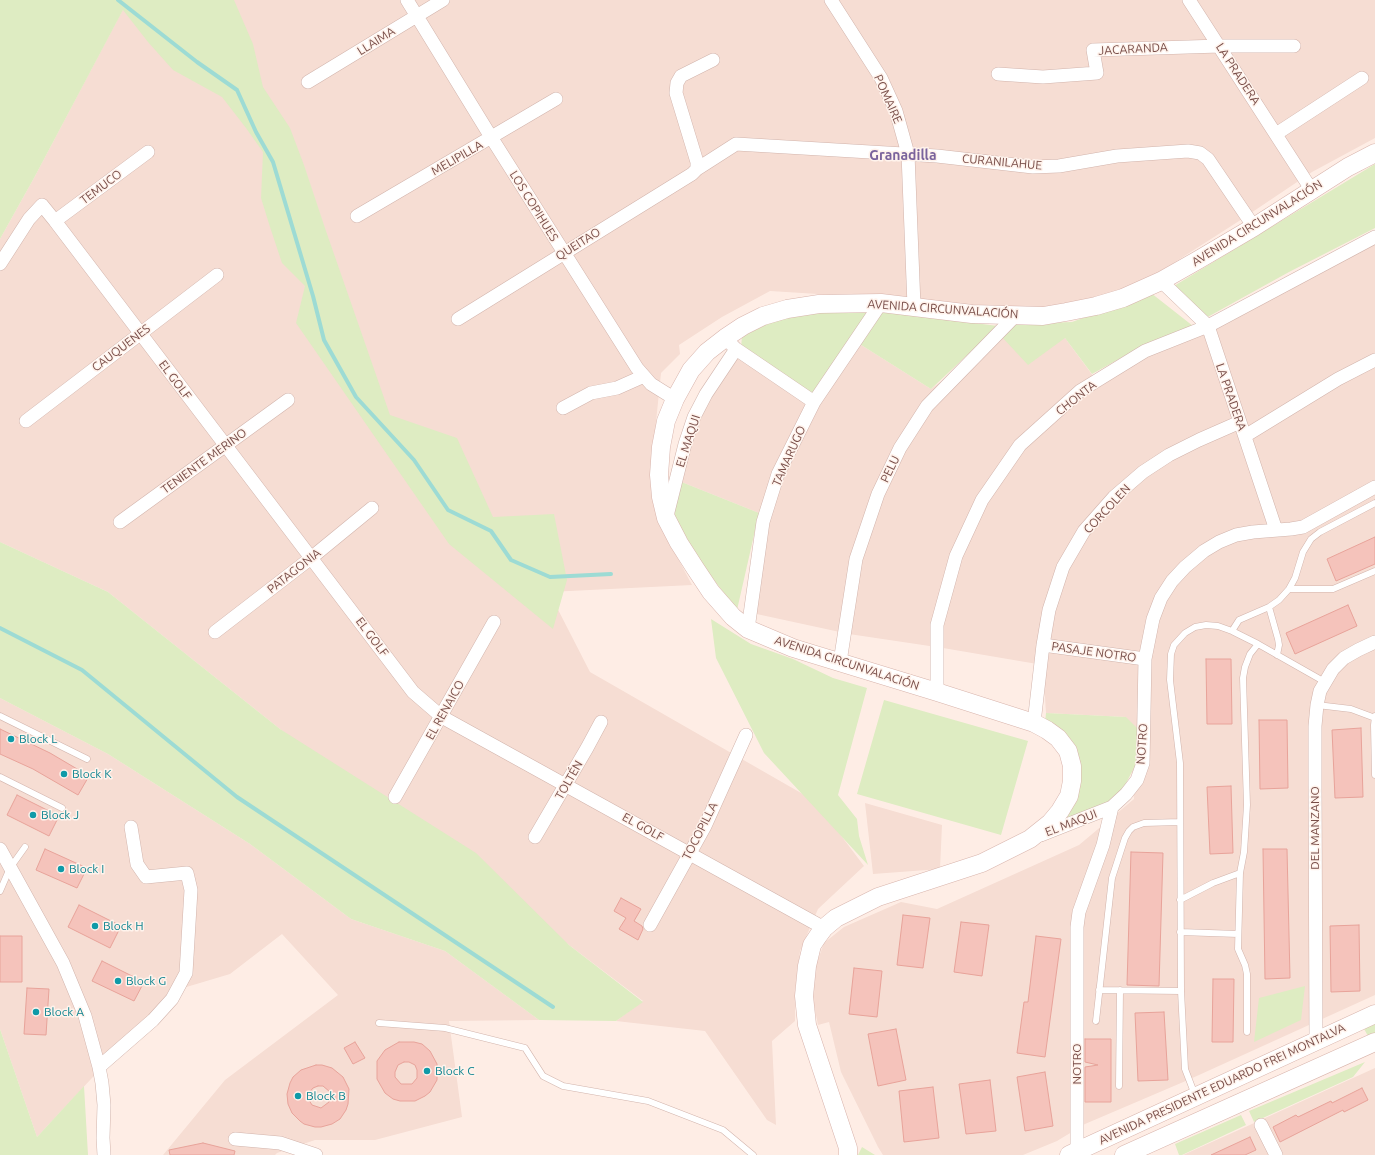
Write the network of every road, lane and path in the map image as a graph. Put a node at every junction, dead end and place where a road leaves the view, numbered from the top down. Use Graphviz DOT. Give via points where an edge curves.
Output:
graph roads {
  1 [pos="407,0"];
  2 [pos="443,0"];
  3 [pos="831,0"];
  4 [pos="1189,0"];
  5 [pos="417,15"];
  6 [pos="1220,46"];
  7 [pos="1294,46"];
  8 [pos="713,60"];
  9 [pos="998,74"];
  10 [pos="1362,78"];
  11 [pos="308,82"];
  12 [pos="556,99"];
  13 [pos="1276,134"];
  14 [pos="491,137"];
  15 [pos="736,144"];
  16 [pos="148,152"];
  17 [pos="1375,153"];
  18 [pos="908,154"];
  19 [pos="697,169"];
  20 [pos="1311,189"];
  21 [pos="358,216"];
  22 [pos="56,221"];
  23 [pos="1254,227"];
  24 [pos="1375,237"];
  25 [pos="563,253"];
  26 [pos="0,264"];
  27 [pos="217,275"];
  28 [pos="1161,280"];
  29 [pos="881,303"];
  30 [pos="914,306"];
  31 [pos="1016,315"];
  32 [pos="458,319"];
  33 [pos="1208,326"];
  34 [pos="140,334"];
  35 [pos="730,343"];
  36 [pos="1375,360"];
  37 [pos="644,376"];
  38 [pos="675,399"];
  39 [pos="288,400"];
  40 [pos="814,402"];
  41 [pos="563,408"];
  42 [pos="26,421"];
  43 [pos="1240,422"];
  44 [pos="1245,436"];
  45 [pos="225,446"];
  46 [pos="1375,487"];
  47 [pos="1375,503"];
  48 [pos="372,508"];
  49 [pos="666,518"];
  50 [pos="120,522"];
  51 [pos="1276,530"];
  52 [pos="311,558"];
  53 [pos="1375,571"];
  54 [pos="1289,589"];
  55 [pos="1269,607"];
  56 [pos="494,622"];
  57 [pos="748,629"];
  58 [pos="1232,631"];
  59 [pos="215,632"];
  60 [pos="1375,642"];
  61 [pos="1258,644"];
  62 [pos="1043,645"];
  63 [pos="1277,655"];
  64 [pos="1145,659"];
  65 [pos="840,662"];
  66 [pos="1325,682"];
  67 [pos="937,692"];
  68 [pos="1317,705"];
  69 [pos="0,716"];
  70 [pos="442,717"];
  71 [pos="1375,717"];
  72 [pos="601,722"];
  73 [pos="1034,723"];
  74 [pos="746,735"];
  75 [pos="87,759"];
  76 [pos="1375,775"];
  77 [pos="0,777"];
  78 [pos="566,785"];
  79 [pos="395,797"];
  80 [pos="1112,807"];
  81 [pos="62,808"];
  82 [pos="1180,822"];
  83 [pos="131,827"];
  84 [pos="535,837"];
  85 [pos="1030,839"];
  86 [pos="25,847"];
  87 [pos="0,849"];
  88 [pos="690,853"];
  89 [pos="10,868"];
  90 [pos="1240,873"];
  91 [pos="0,890"];
  92 [pos="1180,900"];
  93 [pos="650,925"];
  94 [pos="824,928"];
  95 [pos="1180,932"];
  96 [pos="1238,934"];
  97 [pos="1099,990"];
  98 [pos="1120,990"];
  99 [pos="1181,991"];
  100 [pos="1375,1014"];
  101 [pos="1096,1021"];
  102 [pos="379,1023"];
  103 [pos="1247,1032"];
  104 [pos="1316,1041"];
  105 [pos="1375,1042"];
  106 [pos="99,1067"];
  107 [pos="1119,1086"];
  108 [pos="1196,1096"];
  109 [pos="1261,1125"];
  110 [pos="235,1139"];
  111 [pos="1073,1153"];
  112 [pos="104,1155"];
  113 [pos="316,1155"];
  114 [pos="753,1155"];
  115 [pos="848,1155"];
  116 [pos="1124,1155"];
  117 [pos="1276,1155"];
  1 -- 5 [label="street, LOS COPIHUES"];
  2 -- 5 [label="street, LLAIMA"];
  3 -- 18 [label="street, POMAIRE" via="881,78 896,110"];
  4 -- 6 [label="street, LA PRADERA"];
  5 -- 11 [label="street, LLAIMA"];
  5 -- 14 [label="street, LOS COPIHUES"];
  6 -- 7 [label="street, JACARANDA"];
  6 -- 9 [label="street, JACARANDA" via="1093,50 1097,73 1043,77"];
  6 -- 13 [label="street, LA PRADERA"];
  8 -- 19 [label="street" via="682,76 677,83 676,93"];
  10 -- 13 [label="street"];
  12 -- 14 [label="street, MELIPILLA"];
  13 -- 20 [label="street, LA PRADERA"];
  14 -- 21 [label="street, MELIPILLA"];
  14 -- 25 [label="street, LOS COPIHUES"];
  15 -- 18 [label="street, CURANILAHUE"];
  15 -- 19 [label="street, QUEITAO"];
  16 -- 22 [label="street, TEMUCO"];
  17 -- 20 [label="street, AVENIDA CIRCUNVALACIÓN"];
  18 -- 23 [label="street, CURANILAHUE" via="1033,167 1059,166 1117,156 1188,151 1200,153 1208,159"];
  18 -- 30 [label="street, POMAIRE"];
  19 -- 25 [label="street, QUEITAO"];
  20 -- 23 [label="street, AVENIDA CIRCUNVALACIÓN"];
  22 -- 26 [label="street, EL GOLF" via="42,206 29,219"];
  22 -- 34 [label="street, EL GOLF"];
  23 -- 28 [label="street, AVENIDA CIRCUNVALACIÓN"];
  24 -- 33 [label="street, CHONTA"];
  25 -- 32 [label="street, QUEITAO"];
  25 -- 37 [label="street, LOS COPIHUES"];
  27 -- 34 [label="street, CAUQUENES"];
  28 -- 31 [label="street, AVENIDA CIRCUNVALACIÓN" via="1123,298 1096,306 1043,316"];
  28 -- 33 [label="street, LA PRADERA"];
  29 -- 30 [label="street, AVENIDA CIRCUNVALACIÓN"];
  29 -- 35 [label="street, AVENIDA CIRCUNVALACIÓN" via="819,304 787,309 763,316 744,326"];
  29 -- 40 [label="street, TAMARUGO"];
  30 -- 31 [label="street, AVENIDA CIRCUNVALACIÓN" via="972,314"];
  31 -- 65 [label="street, PELU" via="927,406 900,448 878,494 856,559"];
  33 -- 43 [label="street, LA PRADERA"];
  33 -- 67 [label="street, CHONTA" via="1145,351 1080,392 1020,445 982,500 956,556 937,625"];
  34 -- 42 [label="street, CAUQUENES"];
  34 -- 45 [label="street, EL GOLF"];
  35 -- 38 [label="street, AVENIDA CIRCUNVALACIÓN" via="707,352 691,370"];
  35 -- 40 [label="street"];
  35 -- 49 [label="street, EL MAQUI" via="694,417"];
  36 -- 44 [label="street" via="1338,379"];
  37 -- 38 [label="street, LOS COPIHUES" via="651,384"];
  37 -- 41 [label="street" via="617,388 591,393"];
  38 -- 49 [label="street, AVENIDA CIRCUNVALACIÓN" via="666,421 660,454 661,497"];
  39 -- 45 [label="street, TENIENTE MERINO"];
  40 -- 57 [label="street, TAMARUGO" via="778,474 763,522"];
  43 -- 44 [label="street, LA PRADERA"];
  43 -- 62 [label="street, CORCOLEN" via="1169,455 1143,472 1114,497 1084,531 1063,567 1049,610"];
  44 -- 51 [label="street, LA PRADERA"];
  45 -- 50 [label="street, TENIENTE MERINO"];
  45 -- 52 [label="street, EL GOLF"];
  46 -- 51 [label="street, NOTRO" via="1303,527"];
  47 -- 54 [label="lane" via="1320,532 1312,539 1303,552"];
  48 -- 52 [label="street, PATAGONIA"];
  49 -- 57 [label="street, AVENIDA CIRCUNVALACIÓN" via="711,592 733,618"];
  51 -- 64 [label="street, NOTRO" via="1236,535 1204,551 1185,567 1172,581 1162,598 1153,619"];
  52 -- 59 [label="street, PATAGONIA"];
  52 -- 70 [label="street, EL GOLF" via="413,692"];
  53 -- 54 [label="lane" via="1333,588"];
  54 -- 55 [label="lane"];
  55 -- 58 [label="lane" via="1239,620"];
  55 -- 63 [label="lane" via="1279,645"];
  56 -- 70 [label="street, EL RENAICO"];
  57 -- 65 [label="street, AVENIDA CIRCUNVALACIÓN" via="793,648"];
  58 -- 61 [label="lane"];
  58 -- 82 [label="lane" via="1218,626 1195,627 1174,645 1171,654 1170,680 1180,763"];
  60 -- 66 [label="street, DEL MANZANO" via="1344,658"];
  61 -- 63 [label="lane"];
  61 -- 90 [label="lane" via="1250,654 1243,678 1247,805"];
  62 -- 64 [label="street, PASAJE NOTRO"];
  62 -- 73 [label="street, CORCOLEN"];
  63 -- 66 [label="lane"];
  64 -- 80 [label="street, NOTRO" via="1143,763 1137,780"];
  65 -- 67 [label="street, AVENIDA CIRCUNVALACIÓN"];
  66 -- 68 [label="street, DEL MANZANO"];
  67 -- 73 [label="street, AVENIDA CIRCUNVALACIÓN"];
  68 -- 71 [label="lane" via="1351,709"];
  68 -- 104 [label="street, DEL MANZANO"];
  69 -- 75 [label="lane"];
  70 -- 78 [label="street, EL GOLF"];
  70 -- 79 [label="street, EL RENAICO"];
  71 -- 76 [label="lane"];
  72 -- 78 [label="street, TOLTÉN"];
  73 -- 85 [label="street, AVENIDA CIRCUNVALACIÓN" via="1058,738 1068,751 1072,781 1069,796 1060,811"];
  74 -- 88 [label="street, TOCOPILLA"];
  77 -- 81 [label="lane"];
  78 -- 84 [label="street, TOLTÉN"];
  78 -- 88 [label="street, EL GOLF"];
  80 -- 85 [label="street, EL MAQUI"];
  80 -- 111 [label="street, NOTRO" via="1103,845 1079,912 1077,927"];
  82 -- 92 [label="lane"];
  82 -- 97 [label="lane" via="1144,823 1133,827 1125,838 1112,878"];
  83 -- 106 [label="street" via="137,864 146,877 187,873 191,890 186,973 172,999 153,1020"];
  85 -- 94 [label="street, AVENIDA CIRCUNVALACIÓN" via="982,863 878,897 836,918"];
  86 -- 89 [label="lane"];
  87 -- 89 [label="street"];
  88 -- 93 [label="street, TOCOPILLA"];
  88 -- 94 [label="street, EL GOLF"];
  89 -- 91 [label="lane"];
  89 -- 106 [label="street" via="63,963 85,1016"];
  90 -- 92 [label="lane"];
  90 -- 96 [label="lane"];
  92 -- 95 [label="lane"];
  94 -- 115 [label="street, AVENIDA CIRCUNVALACIÓN" via="812,945 809,956 804,996 807,1025 848,1148"];
  95 -- 96 [label="lane"];
  95 -- 99 [label="lane"];
  96 -- 103 [label="lane" via="1238,949 1247,974"];
  97 -- 98 [label="lane"];
  97 -- 101 [label="lane"];
  98 -- 99 [label="lane"];
  98 -- 107 [label="lane"];
  99 -- 108 [label="lane" via="1185,1069"];
  100 -- 104 [label="street, AVENIDA PRESIDENTE EDUARDO FREI MONTALVA"];
  102 -- 114 [label="lane" via="445,1028 525,1048 543,1076 563,1086 648,1100 723,1130"];
  104 -- 108 [label="street, AVENIDA PRESIDENTE EDUARDO FREI MONTALVA"];
  105 -- 116 [label="street, AVENIDA PRESIDENTE EDUARDO FREI MONTALVA"];
  106 -- 112 [label="street" via="104,1105"];
  108 -- 111 [label="street, AVENIDA PRESIDENTE EDUARDO FREI MONTALVA"];
  109 -- 117 [label="street"];
  110 -- 113 [label="street" via="280,1143"];
}
